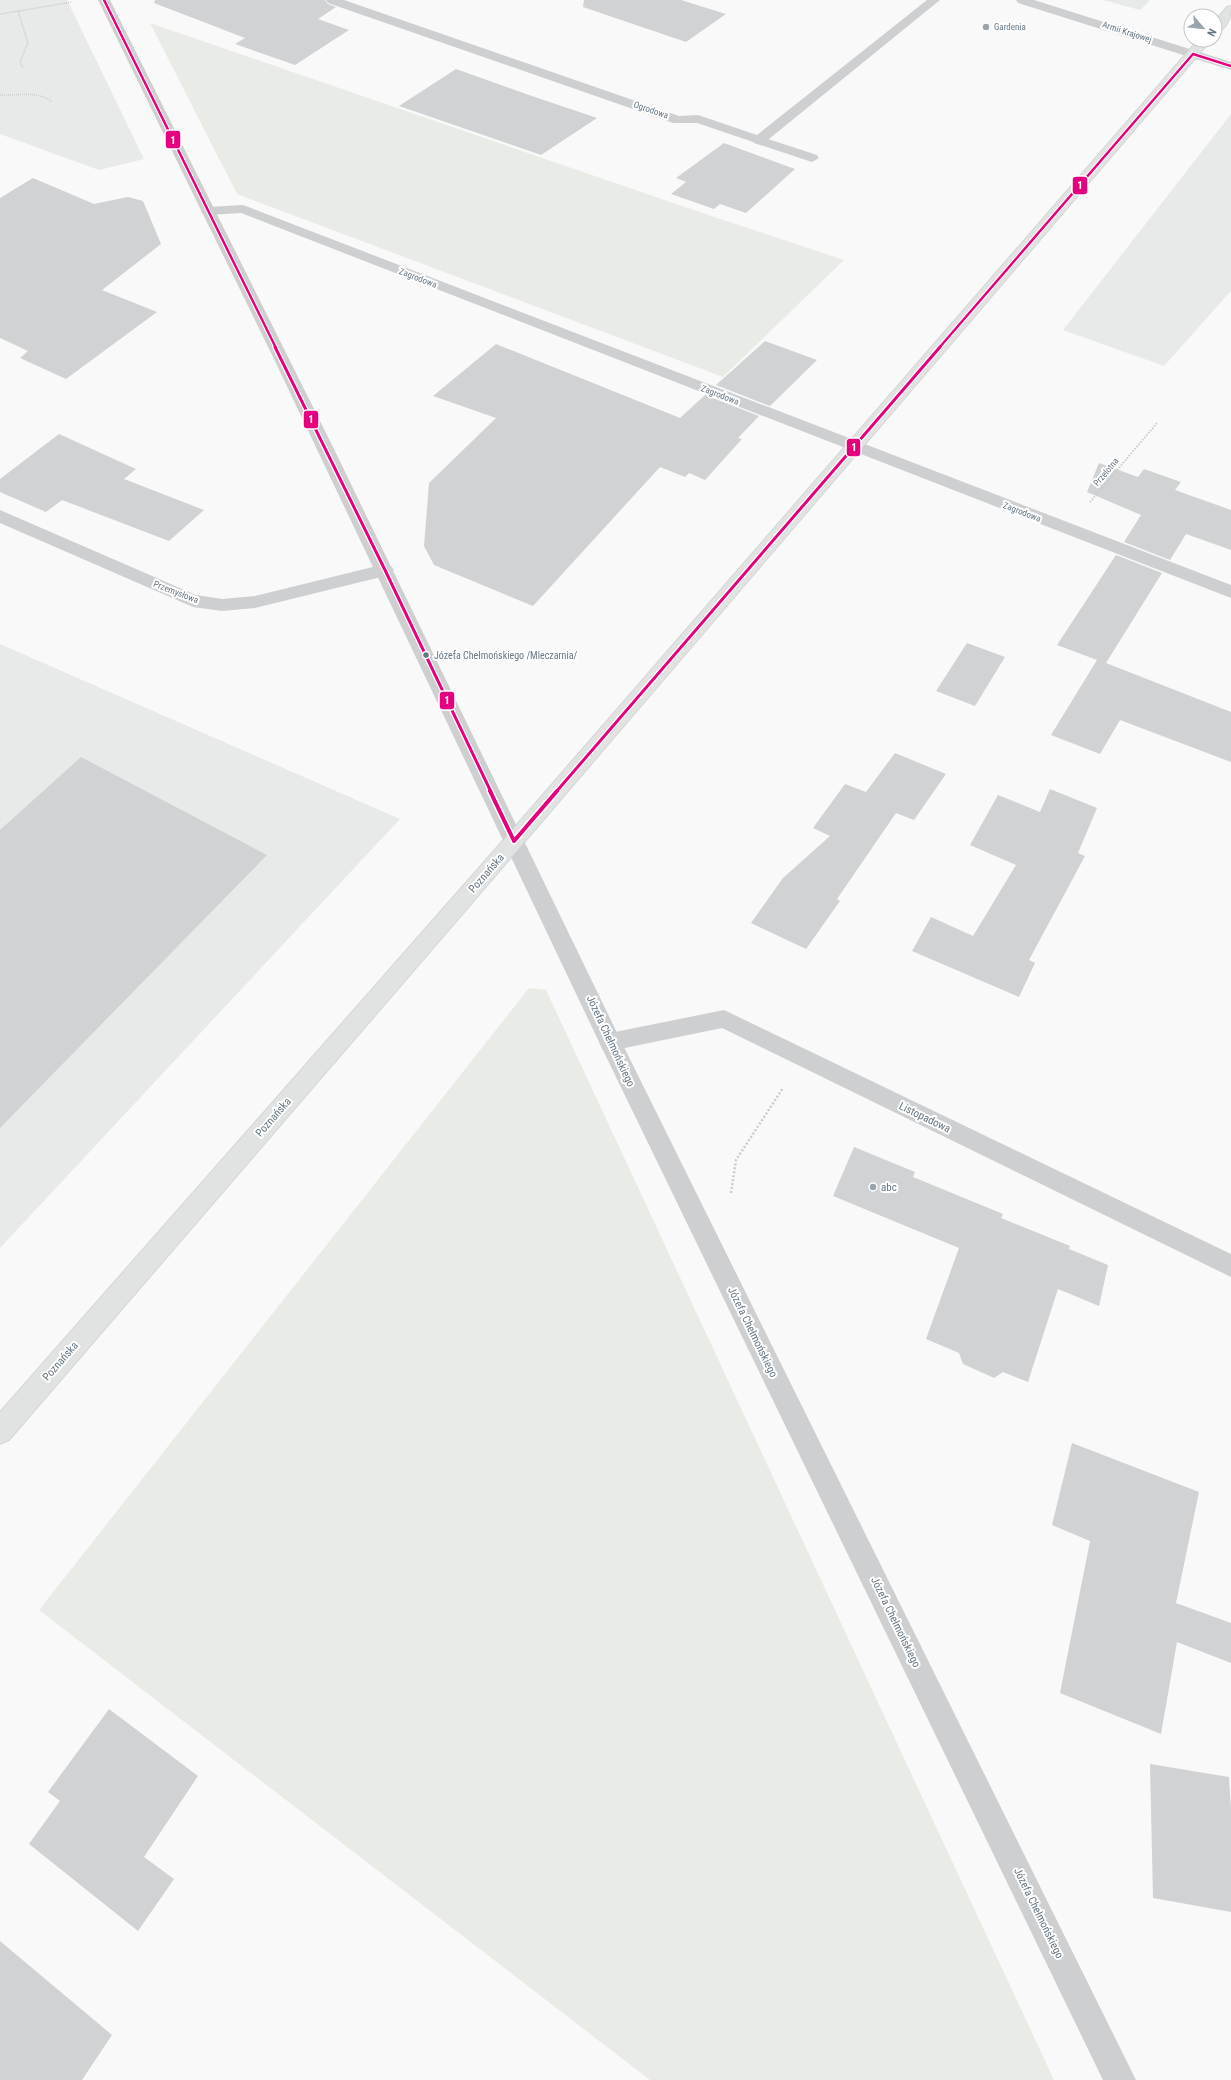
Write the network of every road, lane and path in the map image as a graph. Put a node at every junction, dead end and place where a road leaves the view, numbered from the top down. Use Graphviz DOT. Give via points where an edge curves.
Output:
graph roads {
  1 [pos="104,0"];
  2 [pos="332,0"];
  3 [pos="934,0"];
  4 [pos="1022,0"];
  5 [pos="75,1"];
  6 [pos="1231,10"];
  7 [pos="18,12"];
  8 [pos="1,14"];
  9 [pos="1223,20"];
  10 [pos="1198,48"];
  11 [pos="1193,54"];
  12 [pos="1231,66"];
  13 [pos="23,68"];
  14 [pos="0,95"];
  15 [pos="52,102"];
  16 [pos="758,140"];
  17 [pos="812,158"];
  18 [pos="208,211"];
  19 [pos="1157,423"];
  20 [pos="854,447"];
  21 [pos="0,516"];
  22 [pos="1066,530"];
  23 [pos="385,570"];
  24 [pos="1231,592"];
  25 [pos="514,841"];
  26 [pos="610,1042"];
  27 [pos="802,1056"];
  28 [pos="731,1193"];
  29 [pos="1231,1266"];
  30 [pos="0,1431"];
  31 [pos="1120,2080"];
  1 -- 18 [label="street, Józefa Chełmońskiego"];
  2 -- 16 [label="street, Ogrodowa" via="678,120 698,120"];
  3 -- 16 [label="street"];
  4 -- 11 [label="street, Armii Krajowej"];
  5 -- 7 [label="path"];
  6 -- 9 [label="main road"];
  7 -- 8 [label="path"];
  7 -- 13 [label="path" via="28,43 20,62"];
  10 -- 11 [label="main road, Poznańska"];
  11 -- 12 [label="street, Armii Krajowej"];
  11 -- 20 [label="main road, Poznańska"];
  14 -- 15 [label="path" via="40,96"];
  16 -- 17 [label="street, Ogrodowa"];
  18 -- 20 [label="street, Zagrodowa" via="243,209"];
  18 -- 23 [label="street, Józefa Chełmońskiego"];
  19 -- 22 [label="path, Przelotna"];
  20 -- 22 [label="street, Zagrodowa"];
  20 -- 25 [label="main road, Poznańska"];
  21 -- 23 [label="street, Przemysłowa" via="193,601 222,605 255,602"];
  22 -- 24 [label="street, Zagrodowa"];
  23 -- 25 [label="street, Józefa Chełmońskiego"];
  25 -- 26 [label="street, Józefa Chełmońskiego"];
  25 -- 30 [label="main road, Poznańska"];
  26 -- 27 [label="street, Listopadowa" via="724,1018"];
  26 -- 31 [label="street, Józefa Chełmońskiego"];
  27 -- 28 [label="path" via="736,1160"];
  27 -- 29 [label="street, Listopadowa"];
}
